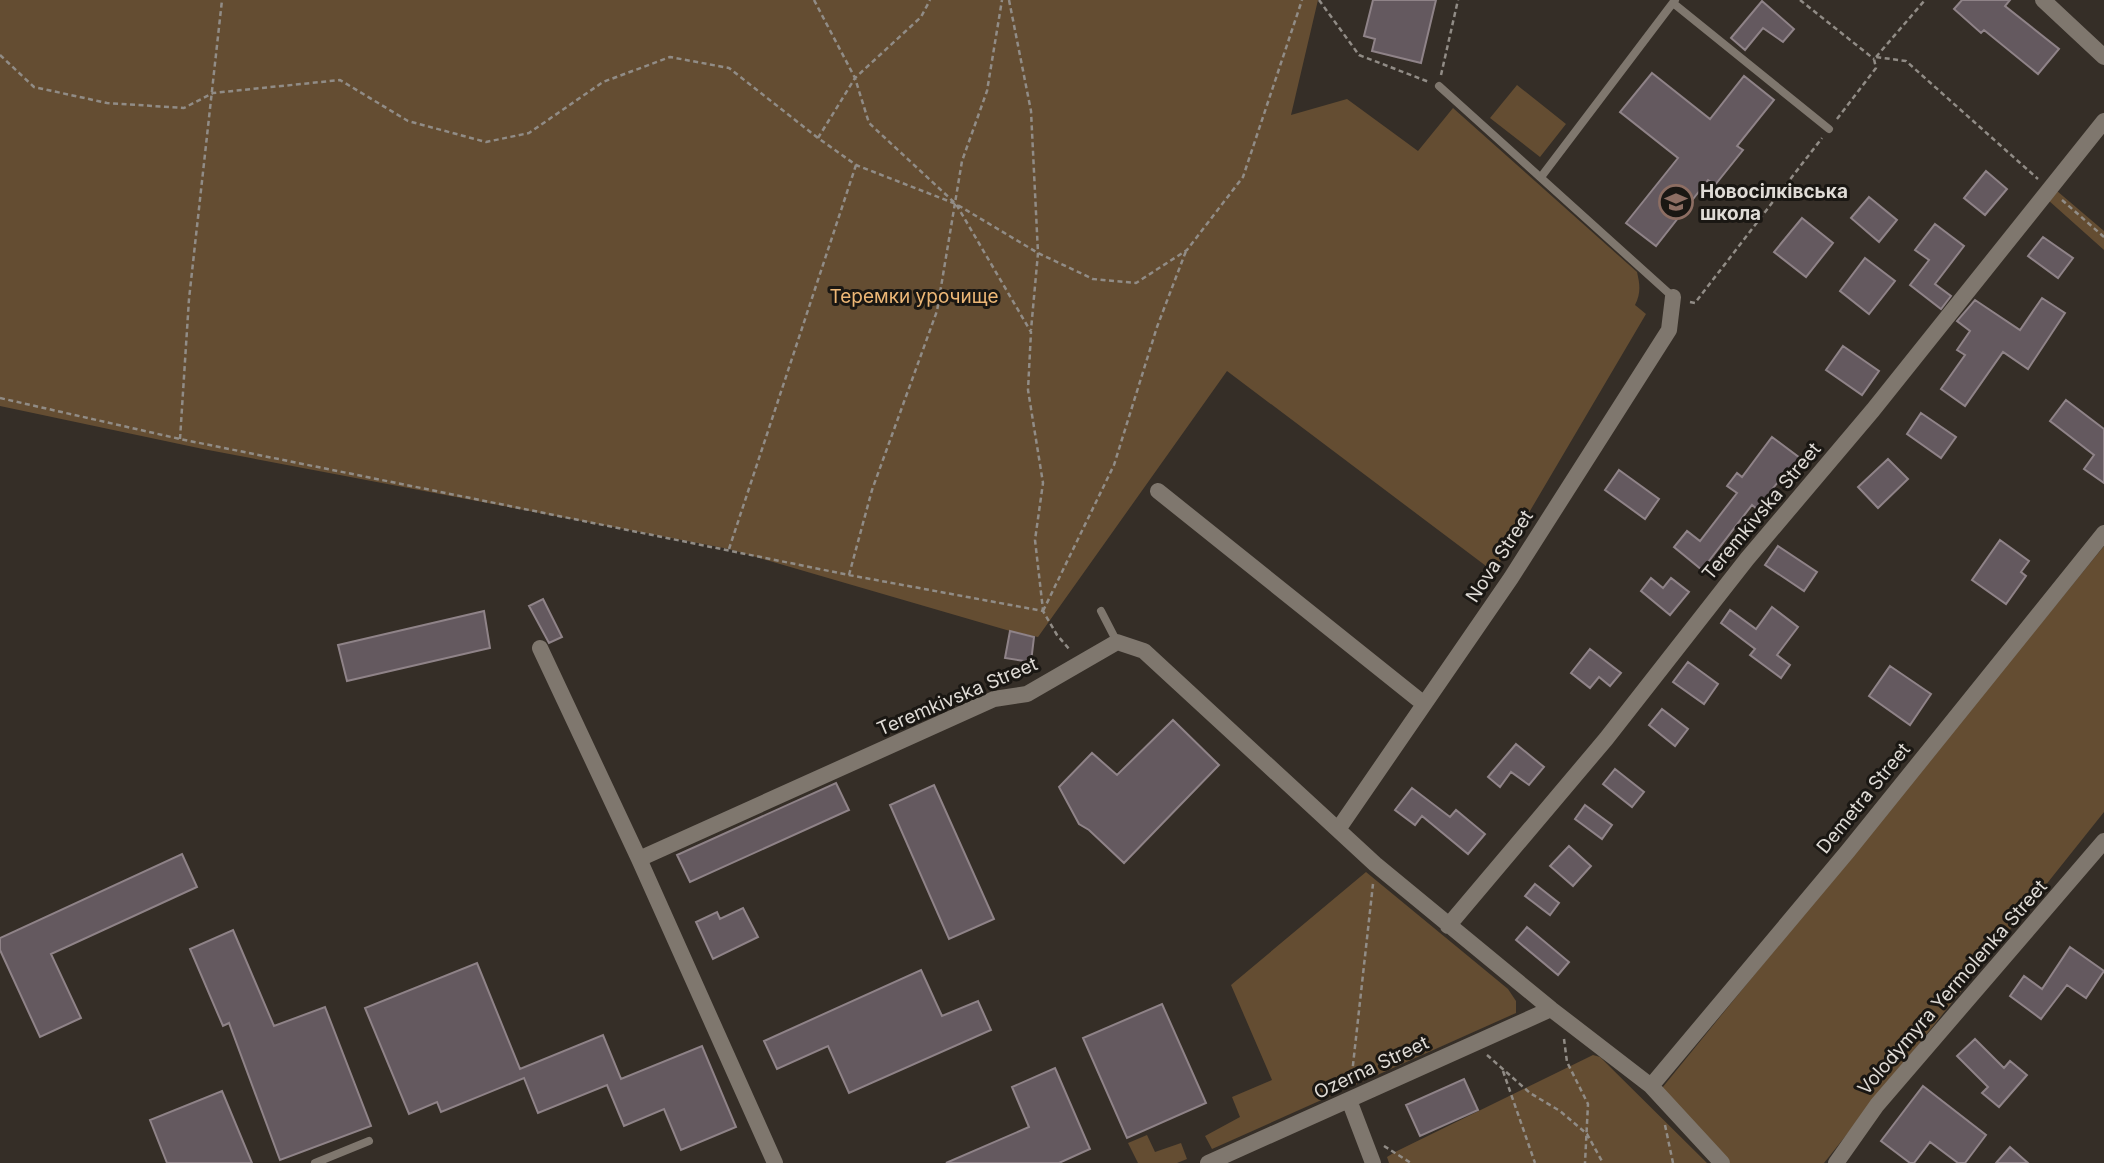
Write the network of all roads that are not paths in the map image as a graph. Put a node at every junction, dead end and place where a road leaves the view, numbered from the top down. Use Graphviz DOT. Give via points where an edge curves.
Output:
graph roads {
  1 [pos="2043,0"];
  2 [pos="1674,2"];
  3 [pos="2104,57"];
  4 [pos="1439,86"];
  5 [pos="2104,121"];
  6 [pos="1829,129"];
  7 [pos="1541,177"];
  8 [pos="1673,297"];
  9 [pos="1158,491"];
  10 [pos="2104,533"];
  11 [pos="1101,611"];
  12 [pos="1117,642"];
  13 [pos="540,648"];
  14 [pos="1424,704"];
  15 [pos="1339,828"];
  16 [pos="2104,841"];
  17 [pos="639,859"];
  18 [pos="1448,926"];
  19 [pos="1556,1012"];
  20 [pos="1654,1089"];
  21 [pos="1349,1100"];
  22 [pos="369,1141"];
  23 [pos="315,1163"];
  24 [pos="775,1163"];
  25 [pos="1208,1163"];
  26 [pos="1373,1163"];
  27 [pos="1722,1163"];
  28 [pos="1836,1163"];
  1 -- 3 [label="street"];
  2 -- 6 [label="lane"];
  2 -- 7 [label="lane"];
  4 -- 7 [label="lane"];
  5 -- 18 [label="street, Teremkivska Street" via="1606,739"];
  7 -- 8 [label="lane"];
  8 -- 14 [label="street, Nova Street" via="1669,330 1511,578"];
  9 -- 14 [label="street"];
  10 -- 20 [label="street, Demetra Street"];
  11 -- 12 [label="lane"];
  12 -- 15 [label="street" via="1144,651"];
  12 -- 17 [label="street, Teremkivska Street" via="1027,694 994,699"];
  13 -- 17 [label="street"];
  14 -- 15 [label="street, Nova Street"];
  15 -- 18 [label="street"];
  16 -- 28 [label="street, Volodymyra Yermolenka Street" via="1877,1105"];
  17 -- 24 [label="street"];
  18 -- 19 [label="street"];
  19 -- 20 [label="street"];
  19 -- 21 [label="street, Ozerna Street"];
  20 -- 27 [label="street"];
  21 -- 25 [label="street, Ozerna Street"];
  21 -- 26 [label="street"];
  22 -- 23 [label="lane"];
}
